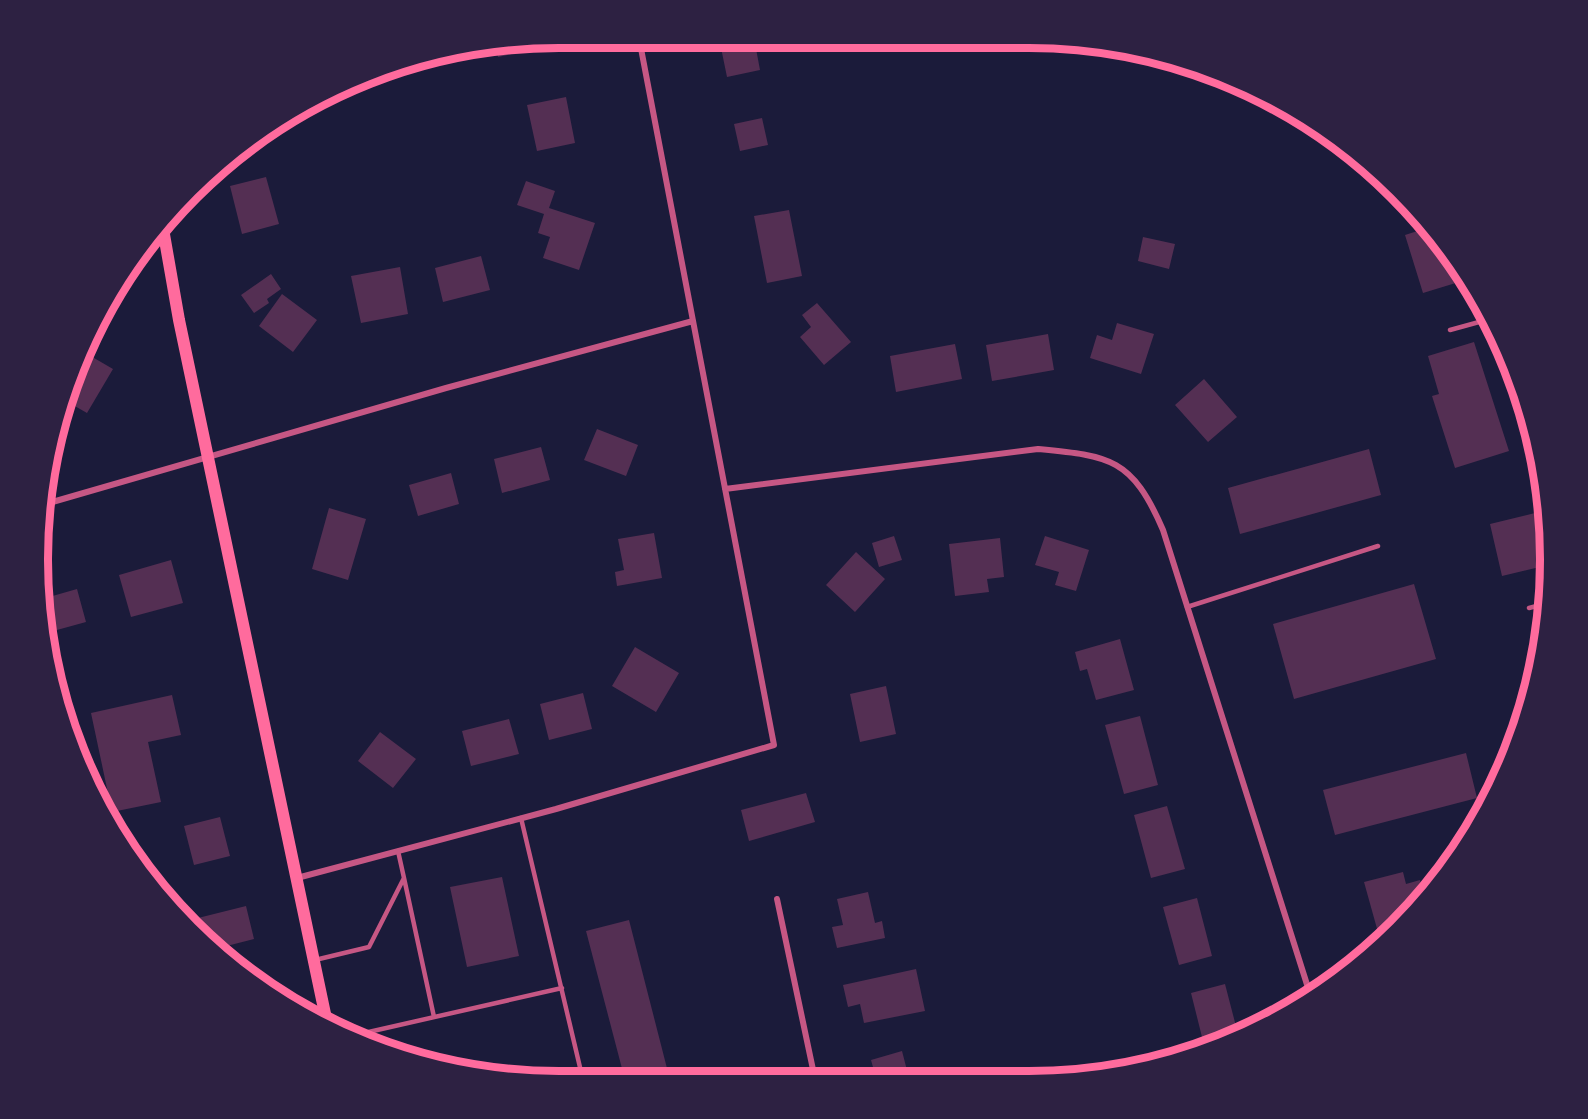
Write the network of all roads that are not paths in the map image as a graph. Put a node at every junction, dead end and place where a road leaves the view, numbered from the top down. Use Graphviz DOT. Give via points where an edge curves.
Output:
graph roads {
  1 [pos="641,48"];
  2 [pos="164,235"];
  3 [pos="693,321"];
  4 [pos="1481,322"];
  5 [pos="1450,330"];
  6 [pos="208,458"];
  7 [pos="726,489"];
  8 [pos="51,502"];
  9 [pos="1378,546"];
  10 [pos="1538,606"];
  11 [pos="1187,607"];
  12 [pos="1529,608"];
  13 [pos="521,818"];
  14 [pos="398,851"];
  15 [pos="297,878"];
  16 [pos="404,878"];
  17 [pos="777,899"];
  18 [pos="315,960"];
  19 [pos="562,988"];
  20 [pos="1308,988"];
  21 [pos="325,1014"];
  22 [pos="434,1017"];
  23 [pos="366,1033"];
  24 [pos="581,1071"];
  25 [pos="813,1071"];
  1 -- 3 [label="street"];
  2 -- 6 [label="main road"];
  3 -- 6 [label="street"];
  3 -- 7 [label="street"];
  4 -- 5 [label="lane"];
  6 -- 8 [label="street"];
  6 -- 15 [label="main road"];
  7 -- 11 [label="street" via="1038,449 1103,458 1131,476 1153,507"];
  7 -- 13 [label="street" via="774,745"];
  9 -- 11 [label="lane"];
  10 -- 12 [label="lane"];
  11 -- 20 [label="street"];
  13 -- 14 [label="street"];
  13 -- 19 [label="lane"];
  14 -- 15 [label="street"];
  14 -- 16 [label="lane"];
  15 -- 18 [label="main road"];
  16 -- 18 [label="lane" via="369,947"];
  16 -- 22 [label="lane"];
  17 -- 25 [label="street"];
  18 -- 21 [label="main road"];
  19 -- 22 [label="lane"];
  19 -- 24 [label="lane"];
  22 -- 23 [label="lane"];
}
